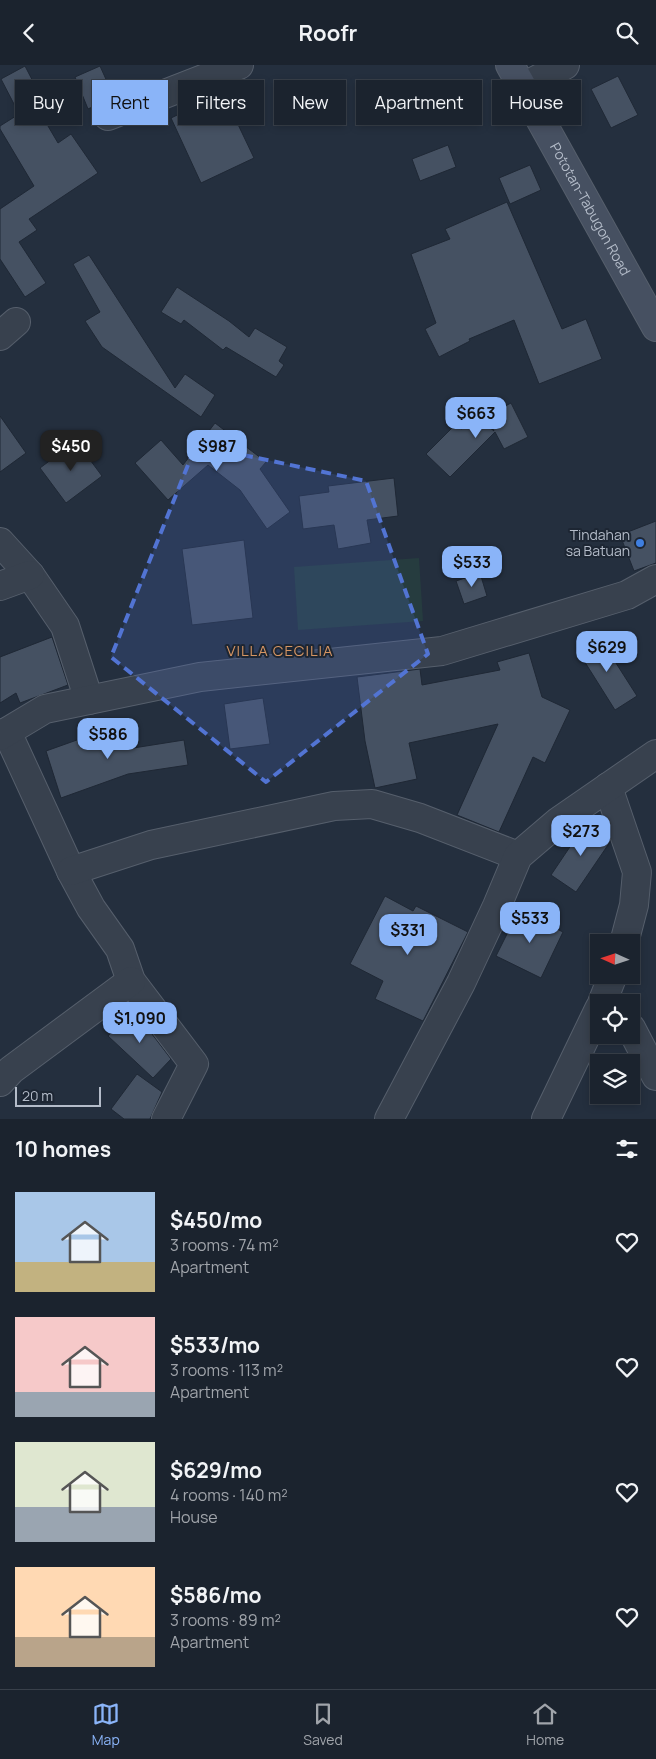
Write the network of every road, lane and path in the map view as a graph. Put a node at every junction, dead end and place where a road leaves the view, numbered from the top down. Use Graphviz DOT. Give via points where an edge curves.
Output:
graph roads {
  1 [pos="239,65"];
  2 [pos="565,65"];
  3 [pos="516,76"];
  4 [pos="168,93"];
  5 [pos="656,327"];
  6 [pos="0,542"];
  7 [pos="30,575"];
  8 [pos="656,579"];
  9 [pos="0,587"];
  10 [pos="89,700"];
  11 [pos="3,734"];
  12 [pos="656,754"];
  13 [pos="608,787"];
  14 [pos="518,855"];
  15 [pos="70,871"];
  16 [pos="626,934"];
  17 [pos="131,981"];
  18 [pos="590,1031"];
  19 [pos="639,1044"];
  20 [pos="656,1076"];
  21 [pos="0,1082"];
  22 [pos="166,1119"];
  23 [pos="389,1119"];
  24 [pos="546,1119"];
  1 -- 4 [label="street"];
  2 -- 3 [label="street"];
  3 -- 5 [label="main road, Pototan-Tabugon Road"];
  6 -- 7 [label="street"];
  7 -- 9 [label="street"];
  7 -- 10 [label="street" via="65,626"];
  8 -- 10 [label="street" via="627,595 442,651 200,677"];
  10 -- 11 [label="street" via="46,709"];
  11 -- 15 [label="street"];
  12 -- 13 [label="street"];
  13 -- 14 [label="street"];
  13 -- 16 [label="street" via="637,872 634,905"];
  14 -- 15 [label="street" via="420,818 372,804 334,806 150,845"];
  14 -- 23 [label="street" via="460,983"];
  15 -- 17 [label="street" via="91,909 120,949"];
  17 -- 21 [label="street" via="18,1064"];
  17 -- 22 [label="street" via="194,1065"];
  18 -- 24 [label="street"];
  19 -- 20 [label="street"];
}
